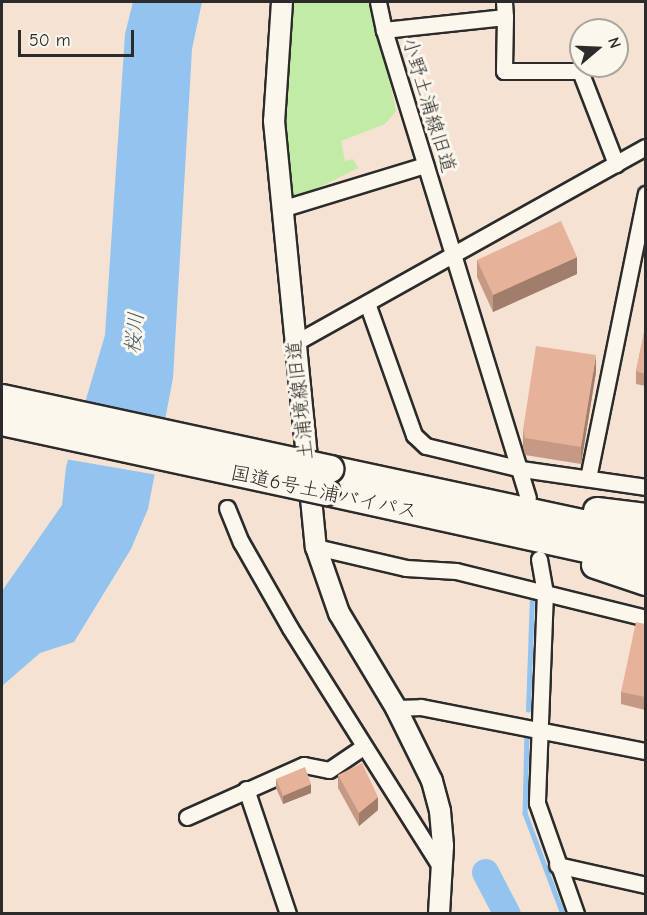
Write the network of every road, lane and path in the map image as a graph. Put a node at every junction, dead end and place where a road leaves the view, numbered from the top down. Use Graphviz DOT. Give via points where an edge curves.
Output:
graph roads {
  1 [pos="282,2"];
  2 [pos="378,2"];
  3 [pos="504,2"];
  4 [pos="505,17"];
  5 [pos="384,30"];
  6 [pos="645,147"];
  7 [pos="616,164"];
  8 [pos="425,165"];
  9 [pos="645,194"];
  10 [pos="281,209"];
  11 [pos="454,255"];
  12 [pos="367,303"];
  13 [pos="293,344"];
  14 [pos="2,398"];
  15 [pos="7,425"];
  16 [pos="521,469"];
  17 [pos="588,478"];
  18 [pos="328,480"];
  19 [pos="645,487"];
  20 [pos="528,497"];
  21 [pos="227,508"];
  22 [pos="546,515"];
  23 [pos="645,517"];
  24 [pos="645,537"];
  25 [pos="316,547"];
  26 [pos="542,550"];
  27 [pos="645,561"];
  28 [pos="645,582"];
  29 [pos="545,592"];
  30 [pos="645,618"];
  31 [pos="396,708"];
  32 [pos="540,730"];
  33 [pos="363,747"];
  34 [pos="645,751"];
  35 [pos="246,789"];
  36 [pos="187,817"];
  37 [pos="557,865"];
  38 [pos="443,871"];
  39 [pos="645,885"];
  40 [pos="288,914"];
  41 [pos="439,914"];
  42 [pos="576,914"];
  1 -- 10 [label="street, 土浦境線旧道" via="274,121"];
  2 -- 5 [label="street"];
  3 -- 4 [label="street"];
  4 -- 5 [label="street, 小野土浦線旧道"];
  4 -- 7 [label="street" via="504,71 580,71"];
  5 -- 8 [label="street, 小野土浦線旧道"];
  6 -- 7 [label="street"];
  7 -- 11 [label="street"];
  8 -- 10 [label="street"];
  8 -- 11 [label="street, 小野土浦線旧道"];
  9 -- 17 [label="street"];
  10 -- 13 [label="street, 土浦境線旧道"];
  11 -- 12 [label="street"];
  11 -- 16 [label="street, 小野土浦線旧道"];
  12 -- 13 [label="street"];
  12 -- 16 [label="street" via="414,435 426,446"];
  13 -- 25 [label="street, 土浦境線旧道"];
  14 -- 18 [label="highway, 国道6号土浦バイパス, bridge"];
  15 -- 18 [label="highway, 国道6号土浦バイパス, bridge"];
  16 -- 17 [label="street"];
  16 -- 20 [label="street, 小野土浦線旧道"];
  17 -- 19 [label="street"];
  18 -- 22 [label="highway, 国道6号土浦バイパス"];
  18 -- 26 [label="highway, 国道6号土浦バイパス"];
  21 -- 33 [label="street" via="258,571"];
  22 -- 23 [label="highway" via="592,510"];
  22 -- 24 [label="highway, 国道6号土浦バイパス"];
  25 -- 29 [label="street" via="406,568 456,571"];
  25 -- 31 [label="street, 土浦境線旧道" via="339,613"];
  26 -- 27 [label="highway, 国道6号土浦バイパス"];
  26 -- 28 [label="highway"];
  26 -- 29 [label="street"];
  29 -- 30 [label="street"];
  29 -- 32 [label="street"];
  31 -- 32 [label="street" via="421,707"];
  31 -- 38 [label="street, 土浦境線旧道" via="432,781 440,811"];
  32 -- 34 [label="street"];
  32 -- 37 [label="street" via="537,803"];
  33 -- 35 [label="street" via="329,770 304,765"];
  33 -- 38 [label="street"];
  35 -- 36 [label="street"];
  35 -- 40 [label="street"];
  37 -- 39 [label="street"];
  37 -- 42 [label="street"];
  38 -- 41 [label="street, 土浦境線旧道"];
}
